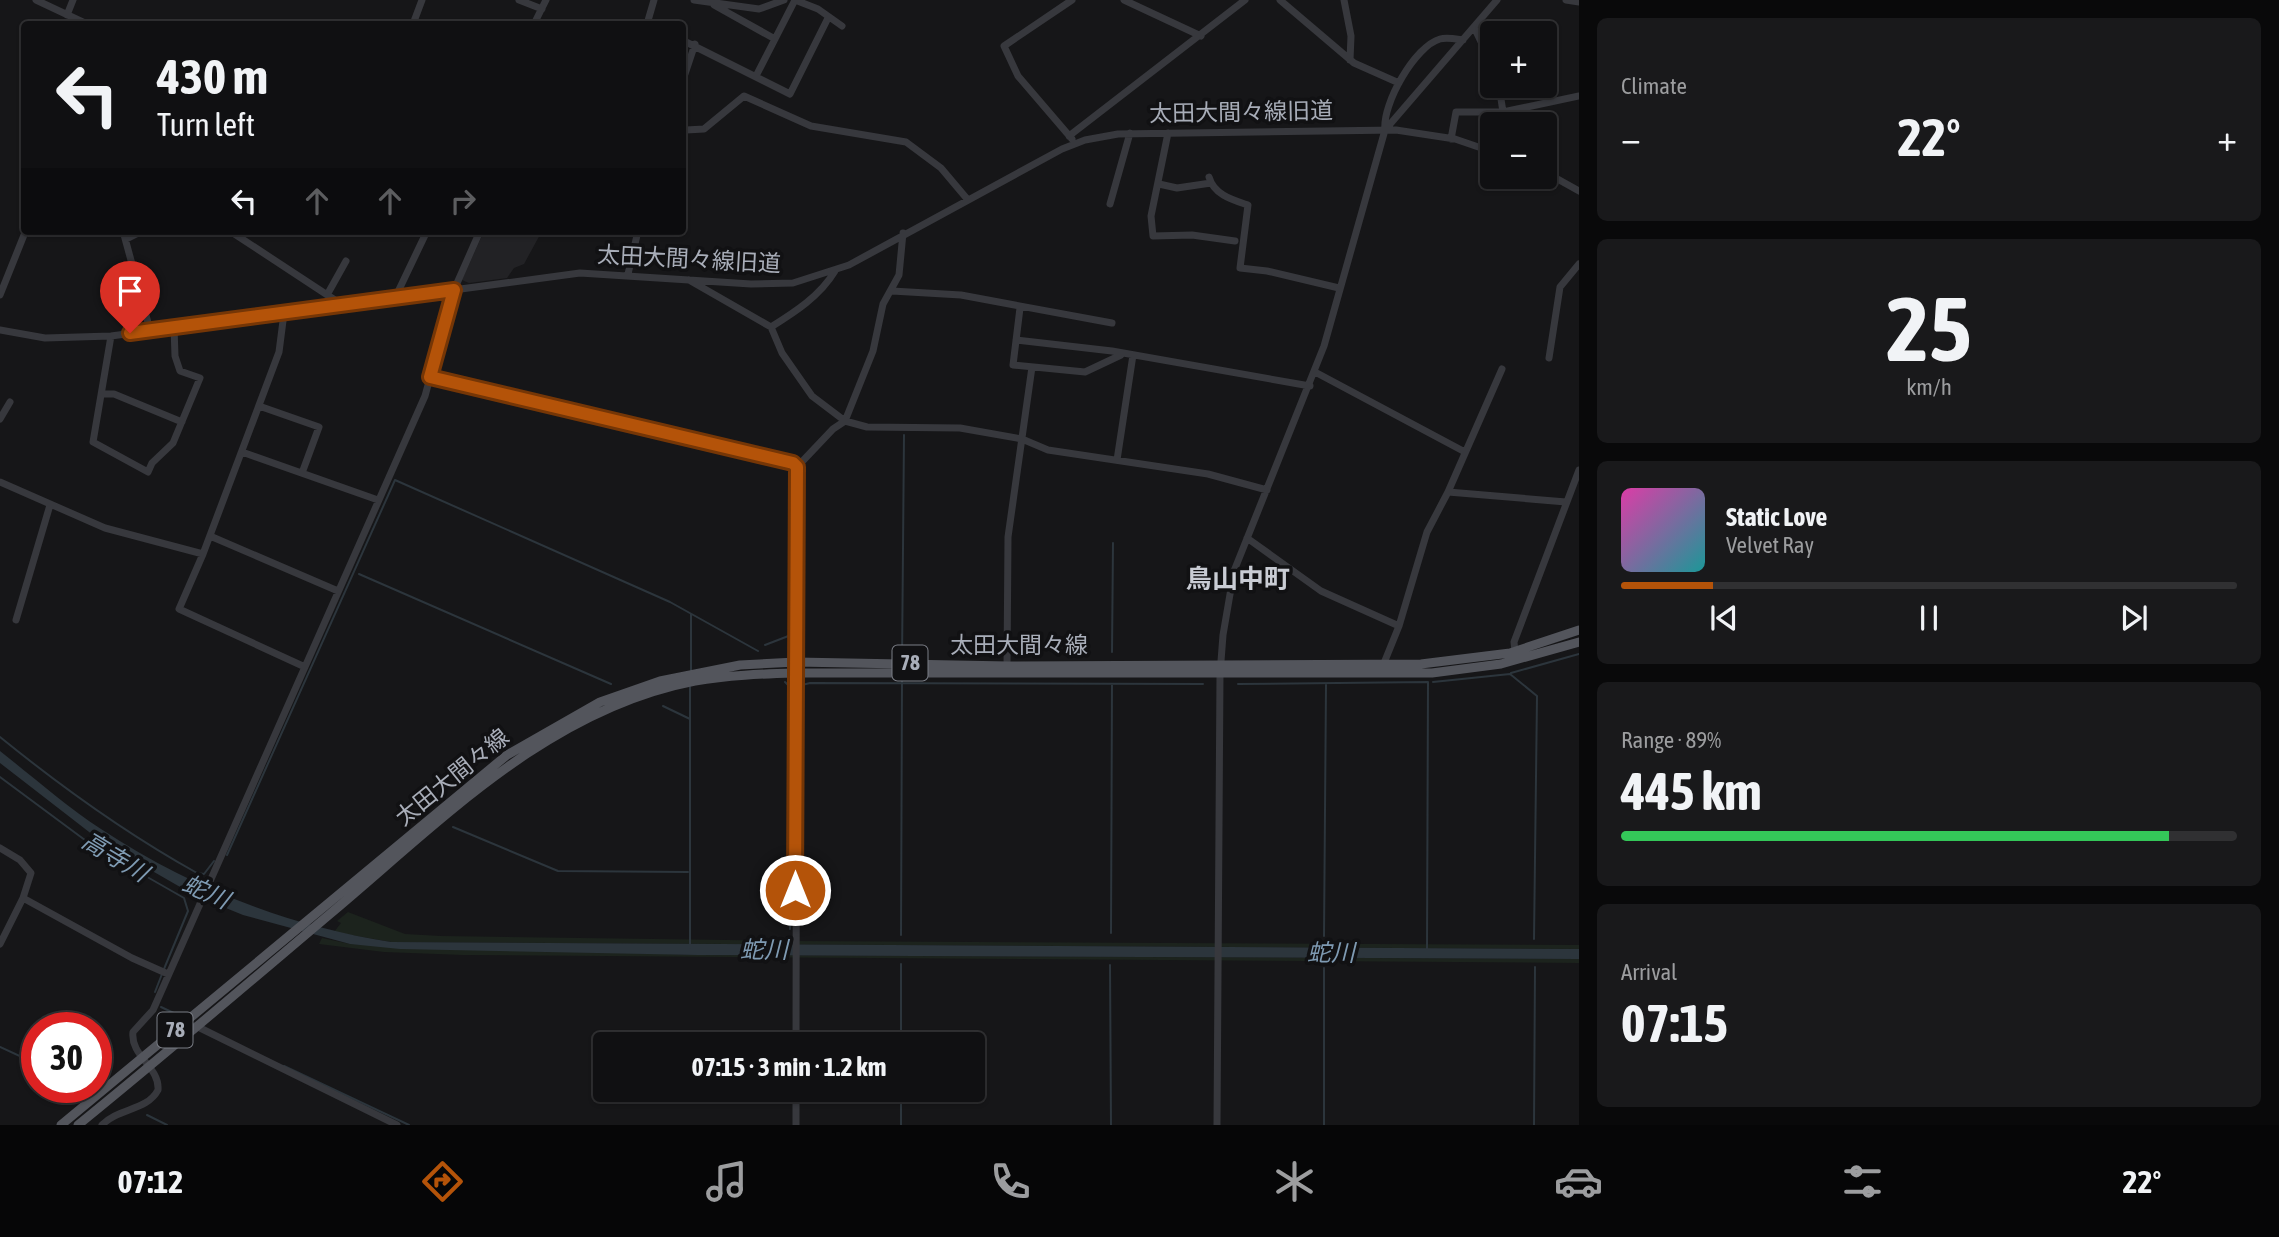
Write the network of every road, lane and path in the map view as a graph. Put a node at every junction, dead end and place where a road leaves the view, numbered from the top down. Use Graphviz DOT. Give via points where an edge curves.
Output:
graph roads {
  1 [pos="36,0"];
  2 [pos="73,0"];
  3 [pos="422,0"];
  4 [pos="519,0"];
  5 [pos="545,0"];
  6 [pos="654,0"];
  7 [pos="695,0"];
  8 [pos="784,0"];
  9 [pos="795,0"];
  10 [pos="1072,0"];
  11 [pos="1124,0"];
  12 [pos="1245,0"];
  13 [pos="1280,0"];
  14 [pos="1344,0"];
  15 [pos="1497,0"];
  16 [pos="1566,0"];
  17 [pos="1579,2"];
  18 [pos="714,4"];
  19 [pos="739,4"];
  20 [pos="818,4"];
  21 [pos="542,9"];
  22 [pos="67,15"];
  23 [pos="828,18"];
  24 [pos="80,21"];
  25 [pos="414,21"];
  26 [pos="536,21"];
  27 [pos="648,21"];
  28 [pos="842,26"];
  29 [pos="1474,27"];
  30 [pos="1201,36"];
  31 [pos="775,39"];
  32 [pos="1463,40"];
  33 [pos="1480,40"];
  34 [pos="686,41"];
  35 [pos="695,44"];
  36 [pos="1350,60"];
  37 [pos="686,64"];
  38 [pos="755,76"];
  39 [pos="1399,83"];
  40 [pos="1579,96"];
  41 [pos="1507,112"];
  42 [pos="1480,113"];
  43 [pos="686,130"];
  44 [pos="1385,130"];
  45 [pos="1168,132"];
  46 [pos="1130,133"];
  47 [pos="1069,136"];
  48 [pos="1451,138"];
  49 [pos="1076,143"];
  50 [pos="1480,148"];
  51 [pos="1557,179"];
  52 [pos="1159,184"];
  53 [pos="1579,191"];
  54 [pos="968,200"];
  55 [pos="1110,204"];
  56 [pos="903,233"];
  57 [pos="24,235"];
  58 [pos="125,235"];
  59 [pos="236,235"];
  60 [pos="425,235"];
  61 [pos="478,235"];
  62 [pos="637,235"];
  63 [pos="1235,241"];
  64 [pos="346,261"];
  65 [pos="1579,264"];
  66 [pos="835,271"];
  67 [pos="628,274"];
  68 [pos="689,279"];
  69 [pos="1339,288"];
  70 [pos="454,290"];
  71 [pos="892,290"];
  72 [pos="0,295"];
  73 [pos="327,295"];
  74 [pos="395,298"];
  75 [pos="341,304"];
  76 [pos="1020,308"];
  77 [pos="284,313"];
  78 [pos="1112,323"];
  79 [pos="174,327"];
  80 [pos="771,327"];
  81 [pos="0,330"];
  82 [pos="150,330"];
  83 [pos="111,335"];
  84 [pos="1016,340"];
  85 [pos="1121,355"];
  86 [pos="1133,355"];
  87 [pos="1549,358"];
  88 [pos="1032,367"];
  89 [pos="1502,369"];
  90 [pos="1315,372"];
  91 [pos="430,377"];
  92 [pos="1310,386"];
  93 [pos="103,394"];
  94 [pos="10,402"];
  95 [pos="259,406"];
  96 [pos="0,419"];
  97 [pos="845,421"];
  98 [pos="182,422"];
  99 [pos="1022,439"];
  100 [pos="242,452"];
  101 [pos="1465,452"];
  102 [pos="1116,460"];
  103 [pos="797,467"];
  104 [pos="1579,470"];
  105 [pos="302,473"];
  106 [pos="0,482"];
  107 [pos="1267,490"];
  108 [pos="1448,492"];
  109 [pos="378,500"];
  110 [pos="1566,502"];
  111 [pos="50,505"];
  112 [pos="210,536"];
  113 [pos="1247,538"];
  114 [pos="203,554"];
  115 [pos="338,591"];
  116 [pos="16,620"];
  117 [pos="1399,626"];
  118 [pos="1579,630"];
  119 [pos="1579,642"];
  120 [pos="1515,652"];
  121 [pos="1384,663"];
  122 [pos="1221,664"];
  123 [pos="1007,666"];
  124 [pos="305,667"];
  125 [pos="795,668"];
  126 [pos="1220,674"];
  127 [pos="0,848"];
  128 [pos="23,898"];
  129 [pos="294,938"];
  130 [pos="0,944"];
  131 [pos="168,974"];
  132 [pos="196,1026"];
  133 [pos="796,1032"];
  134 [pos="142,1057"];
  135 [pos="149,1066"];
  136 [pos="796,1102"];
  137 [pos="61,1125"];
  138 [pos="78,1125"];
  139 [pos="102,1125"];
  140 [pos="397,1125"];
  141 [pos="796,1125"];
  142 [pos="1217,1125"];
  1 -- 22 [label="street"];
  2 -- 22 [label="street"];
  3 -- 25 [label="street"];
  4 -- 21 [label="street"];
  5 -- 21 [label="street"];
  6 -- 27 [label="street"];
  7 -- 18 [label="street"];
  8 -- 19 [label="street" via="760,9"];
  9 -- 20 [label="street"];
  9 -- 31 [label="street"];
  10 -- 47 [label="street" via="1004,46 1018,76"];
  11 -- 30 [label="street"];
  12 -- 30 [label="street"];
  13 -- 36 [label="street"];
  14 -- 36 [label="street"];
  15 -- 29 [label="street"];
  16 -- 17 [label="street"];
  18 -- 19 [label="street"];
  18 -- 31 [label="street"];
  20 -- 23 [label="street"];
  21 -- 26 [label="street"];
  22 -- 24 [label="street"];
  23 -- 28 [label="street"];
  23 -- 38 [label="street" via="790,93"];
  29 -- 32 [label="street"];
  29 -- 33 [label="street"];
  30 -- 47 [label="street"];
  31 -- 38 [label="street"];
  32 -- 39 [label="street" via="1442,38 1422,48"];
  32 -- 44 [label="street"];
  34 -- 35 [label="street"];
  35 -- 37 [label="street"];
  35 -- 38 [label="street"];
  36 -- 39 [label="street"];
  39 -- 44 [label="street"];
  40 -- 41 [label="street"];
  42 -- 48 [label="street" via="1456,112"];
  43 -- 54 [label="street" via="704,129 744,96 811,126 906,142 941,168"];
  44 -- 45 [label="street, 太田大間々線旧道"];
  44 -- 48 [label="street, 太田大間々線旧道"];
  44 -- 69 [label="street"];
  45 -- 46 [label="street, 太田大間々線旧道"];
  45 -- 52 [label="street"];
  46 -- 49 [label="street, 太田大間々線旧道"];
  46 -- 55 [label="street"];
  47 -- 49 [label="street"];
  48 -- 50 [label="street, 太田大間々線旧道"];
  49 -- 54 [label="street, 太田大間々線旧道"];
  51 -- 53 [label="street"];
  52 -- 63 [label="street" via="1151,222 1153,236"];
  52 -- 69 [label="street" via="1177,188 1210,180 1228,198 1248,205 1240,268"];
  54 -- 56 [label="street, 太田大間々線旧道"];
  56 -- 66 [label="street, 太田大間々線旧道"];
  56 -- 71 [label="street" via="899,275"];
  57 -- 72 [label="street"];
  58 -- 82 [label="street"];
  59 -- 73 [label="street"];
  60 -- 74 [label="street"];
  61 -- 70 [label="street"];
  62 -- 67 [label="street"];
  64 -- 73 [label="street"];
  65 -- 87 [label="street" via="1560,287"];
  66 -- 68 [label="street, 太田大間々線旧道" via="777,285"];
  66 -- 80 [label="street" via="806,303"];
  67 -- 68 [label="street, 太田大間々線旧道"];
  67 -- 70 [label="street, 太田大間々線旧道" via="580,273"];
  68 -- 80 [label="street"];
  69 -- 90 [label="street"];
  70 -- 74 [label="street, 太田大間々線旧道"];
  70 -- 91 [label="street"];
  71 -- 76 [label="street" via="961,295"];
  71 -- 97 [label="street" via="883,304 873,351"];
  73 -- 75 [label="street"];
  74 -- 75 [label="street, 太田大間々線旧道"];
  75 -- 77 [label="street, 太田大間々線旧道"];
  76 -- 78 [label="street"];
  76 -- 84 [label="street"];
  77 -- 79 [label="street, 太田大間々線旧道"];
  77 -- 95 [label="street" via="279,352"];
  79 -- 82 [label="street, 太田大間々線旧道"];
  79 -- 98 [label="street" via="180,372 200,378"];
  80 -- 97 [label="street" via="782,353 812,396"];
  81 -- 83 [label="street, 太田大間々線旧道" via="45,338"];
  82 -- 83 [label="street, 太田大間々線旧道"];
  83 -- 93 [label="street"];
  84 -- 85 [label="street"];
  84 -- 88 [label="street" via="1013,365"];
  85 -- 86 [label="street"];
  85 -- 88 [label="street" via="1086,372"];
  86 -- 92 [label="street"];
  86 -- 102 [label="street"];
  88 -- 99 [label="street"];
  89 -- 101 [label="street"];
  90 -- 92 [label="street"];
  90 -- 101 [label="street"];
  91 -- 103 [label="street"];
  91 -- 109 [label="street"];
  92 -- 107 [label="street"];
  93 -- 98 [label="street" via="114,394"];
  93 -- 98 [label="street" via="93,442 148,472 173,443"];
  94 -- 96 [label="street"];
  95 -- 100 [label="street"];
  95 -- 105 [label="street" via="318,427"];
  97 -- 99 [label="street" via="867,427 960,428"];
  97 -- 103 [label="street"];
  99 -- 102 [label="street" via="1048,450"];
  99 -- 123 [label="street" via="1008,537"];
  100 -- 105 [label="street"];
  100 -- 112 [label="street"];
  101 -- 108 [label="street"];
  102 -- 107 [label="street" via="1208,474"];
  103 -- 125 [label="street"];
  104 -- 110 [label="street"];
  105 -- 109 [label="street"];
  106 -- 111 [label="street"];
  107 -- 113 [label="street"];
  108 -- 110 [label="street"];
  108 -- 117 [label="street" via="1427,532"];
  109 -- 115 [label="street"];
  110 -- 120 [label="street" via="1514,642"];
  111 -- 114 [label="street" via="105,528"];
  111 -- 116 [label="street"];
  112 -- 114 [label="street"];
  112 -- 115 [label="street"];
  113 -- 117 [label="street" via="1321,591"];
  113 -- 122 [label="street" via="1228,595"];
  114 -- 124 [label="street" via="178,609"];
  115 -- 124 [label="street"];
  117 -- 121 [label="street"];
  118 -- 120 [label="main road, 太田大間々線 / 78"];
  119 -- 126 [label="main road, 太田大間々線 / 78" via="1479,669"];
  120 -- 121 [label="main road, 太田大間々線 / 78" via="1475,660"];
  121 -- 122 [label="main road, 太田大間々線 / 78"];
  122 -- 123 [label="main road, 太田大間々線 / 78"];
  122 -- 126 [label="street"];
  123 -- 125 [label="main road, 太田大間々線 / 78"];
  124 -- 131 [label="street"];
  125 -- 126 [label="main road, 太田大間々線 / 78"];
  125 -- 129 [label="main road, 太田大間々線 / 78" via="694,681 571,725 477,790 324,919"];
  125 -- 129 [label="main road, 太田大間々線 / 78" via="740,665 694,672 631,691 565,719 507,755 313,916"];
  125 -- 133 [label="street"];
  126 -- 142 [label="street"];
  127 -- 128 [label="street" via="30,870"];
  128 -- 130 [label="street"];
  128 -- 131 [label="street"];
  129 -- 132 [label="main road, 太田大間々線 / 78"];
  129 -- 134 [label="main road, 太田大間々線 / 78"];
  131 -- 134 [label="street" via="150,1015 133,1032 133,1043"];
  132 -- 135 [label="main road, 太田大間々線 / 78"];
  132 -- 140 [label="street"];
  134 -- 135 [label="street"];
  134 -- 137 [label="main road, 太田大間々線 / 78"];
  135 -- 138 [label="main road, 太田大間々線 / 78"];
  135 -- 139 [label="street" via="159,1082 154,1097"];
  136 -- 141 [label="street"];
}
